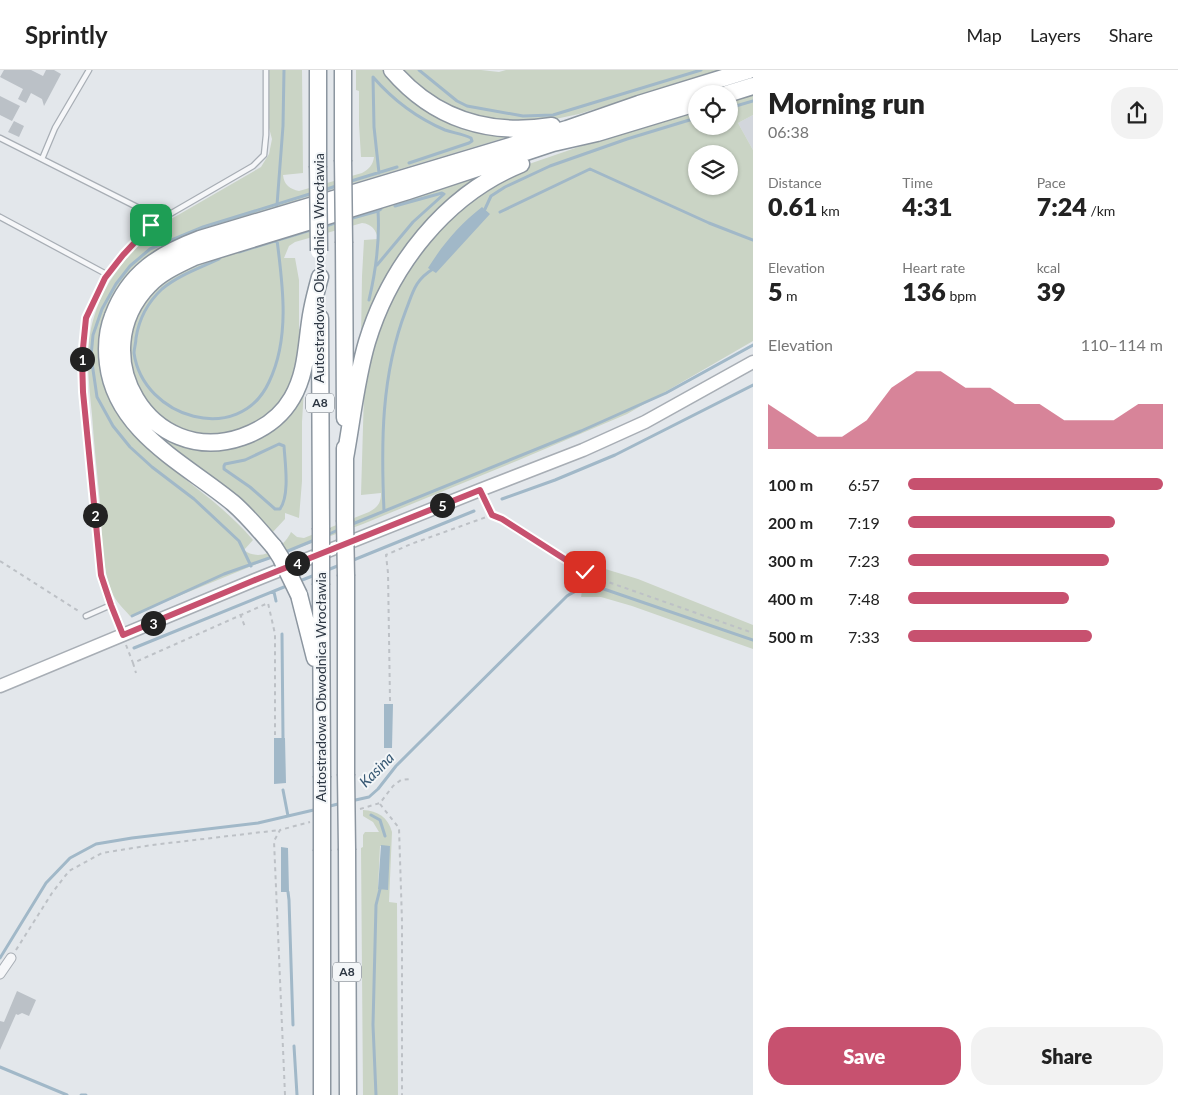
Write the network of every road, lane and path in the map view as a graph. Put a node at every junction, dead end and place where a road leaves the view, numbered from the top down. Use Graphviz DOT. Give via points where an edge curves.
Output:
graph roads {
  1 [pos="89,70"];
  2 [pos="266,70"];
  3 [pos="318,70"];
  4 [pos="343,70"];
  5 [pos="392,70"];
  6 [pos="749,70"];
  7 [pos="753,86"];
  8 [pos="738,91"];
  9 [pos="639,104"];
  10 [pos="688,105"];
  11 [pos="597,133"];
  12 [pos="0,138"];
  13 [pos="42,159"];
  14 [pos="0,217"];
  15 [pos="155,222"];
  16 [pos="108,274"];
  17 [pos="320,277"];
  18 [pos="753,362"];
  19 [pos="345,458"];
  20 [pos="480,490"];
  21 [pos="492,515"];
  22 [pos="0,561"];
  23 [pos="589,569"];
  24 [pos="585,572"];
  25 [pos="111,605"];
  26 [pos="240,614"];
  27 [pos="86,616"];
  28 [pos="246,628"];
  29 [pos="753,633"];
  30 [pos="123,635"];
  31 [pos="133,663"];
  32 [pos="136,673"];
  33 [pos="0,686"];
  34 [pos="321,686"];
  35 [pos="390,701"];
  36 [pos="275,734"];
  37 [pos="410,779"];
  38 [pos="380,803"];
  39 [pos="353,811"];
  40 [pos="316,820"];
  41 [pos="280,830"];
  42 [pos="10,958"];
  43 [pos="0,974"];
  44 [pos="285,1095"];
  45 [pos="322,1095"];
  46 [pos="348,1095"];
  47 [pos="402,1095"];
  1 -- 13 [label="lane" via="55,128"];
  2 -- 15 [label="lane" via="264,155 253,166"];
  3 -- 17 [label="highway, Autostradowa Obwodnica Wrocławia / A8, bridge"];
  4 -- 19 [label="highway, Autostradowa Obwodnica Wrocławia / A8, bridge"];
  5 -- 9 [label="highway" via="418,95 443,112 474,124 497,128 550,126"];
  6 -- 9 [label="highway"];
  7 -- 8 [label="highway"];
  9 -- 34 [label="highway, bridge" via="551,134 200,239 154,261 132,281 116,306 107,347 108,371 117,397 126,413 151,441 253,521 282,558 299,594"];
  10 -- 11 [label="highway"];
  11 -- 17 [label="highway" via="554,143 211,251 161,274 144,291 124,328 125,374 143,410 167,430 208,442 239,438 272,421 298,387"];
  11 -- 19 [label="highway" via="492,178 449,210 416,247 386,293 374,319 364,353"];
  12 -- 13 [label="lane"];
  13 -- 15 [label="lane" via="137,207"];
  14 -- 16 [label="lane"];
  15 -- 16 [label="lane"];
  16 -- 25 [label="lane" via="86,318 82,358 101,575"];
  17 -- 34 [label="highway, Autostradowa Obwodnica Wrocławia / A8, bridge"];
  18 -- 20 [label="main road" via="636,426"];
  19 -- 46 [label="highway, Autostradowa Obwodnica Wrocławia / A8, bridge"];
  20 -- 21 [label="path"];
  20 -- 30 [label="main road"];
  21 -- 24 [label="path"];
  21 -- 35 [label="path" via="386,555"];
  22 -- 27 [label="path"];
  23 -- 24 [label="path"];
  24 -- 29 [label="path"];
  25 -- 27 [label="lane"];
  25 -- 30 [label="lane"];
  26 -- 28 [label="path"];
  26 -- 31 [label="path"];
  26 -- 36 [label="path" via="268,603 275,634"];
  30 -- 31 [label="path"];
  30 -- 33 [label="main road"];
  31 -- 32 [label="path"];
  34 -- 45 [label="highway, Autostradowa Obwodnica Wrocławia / A8, bridge"];
  37 -- 38 [label="path" via="401,780 393,786"];
  38 -- 39 [label="path"];
  38 -- 47 [label="path" via="399,828"];
  40 -- 41 [label="path"];
  41 -- 42 [label="path" via="152,844 102,853 69,871"];
  41 -- 44 [label="path" via="274,841"];
  42 -- 43 [label="street"];
}
